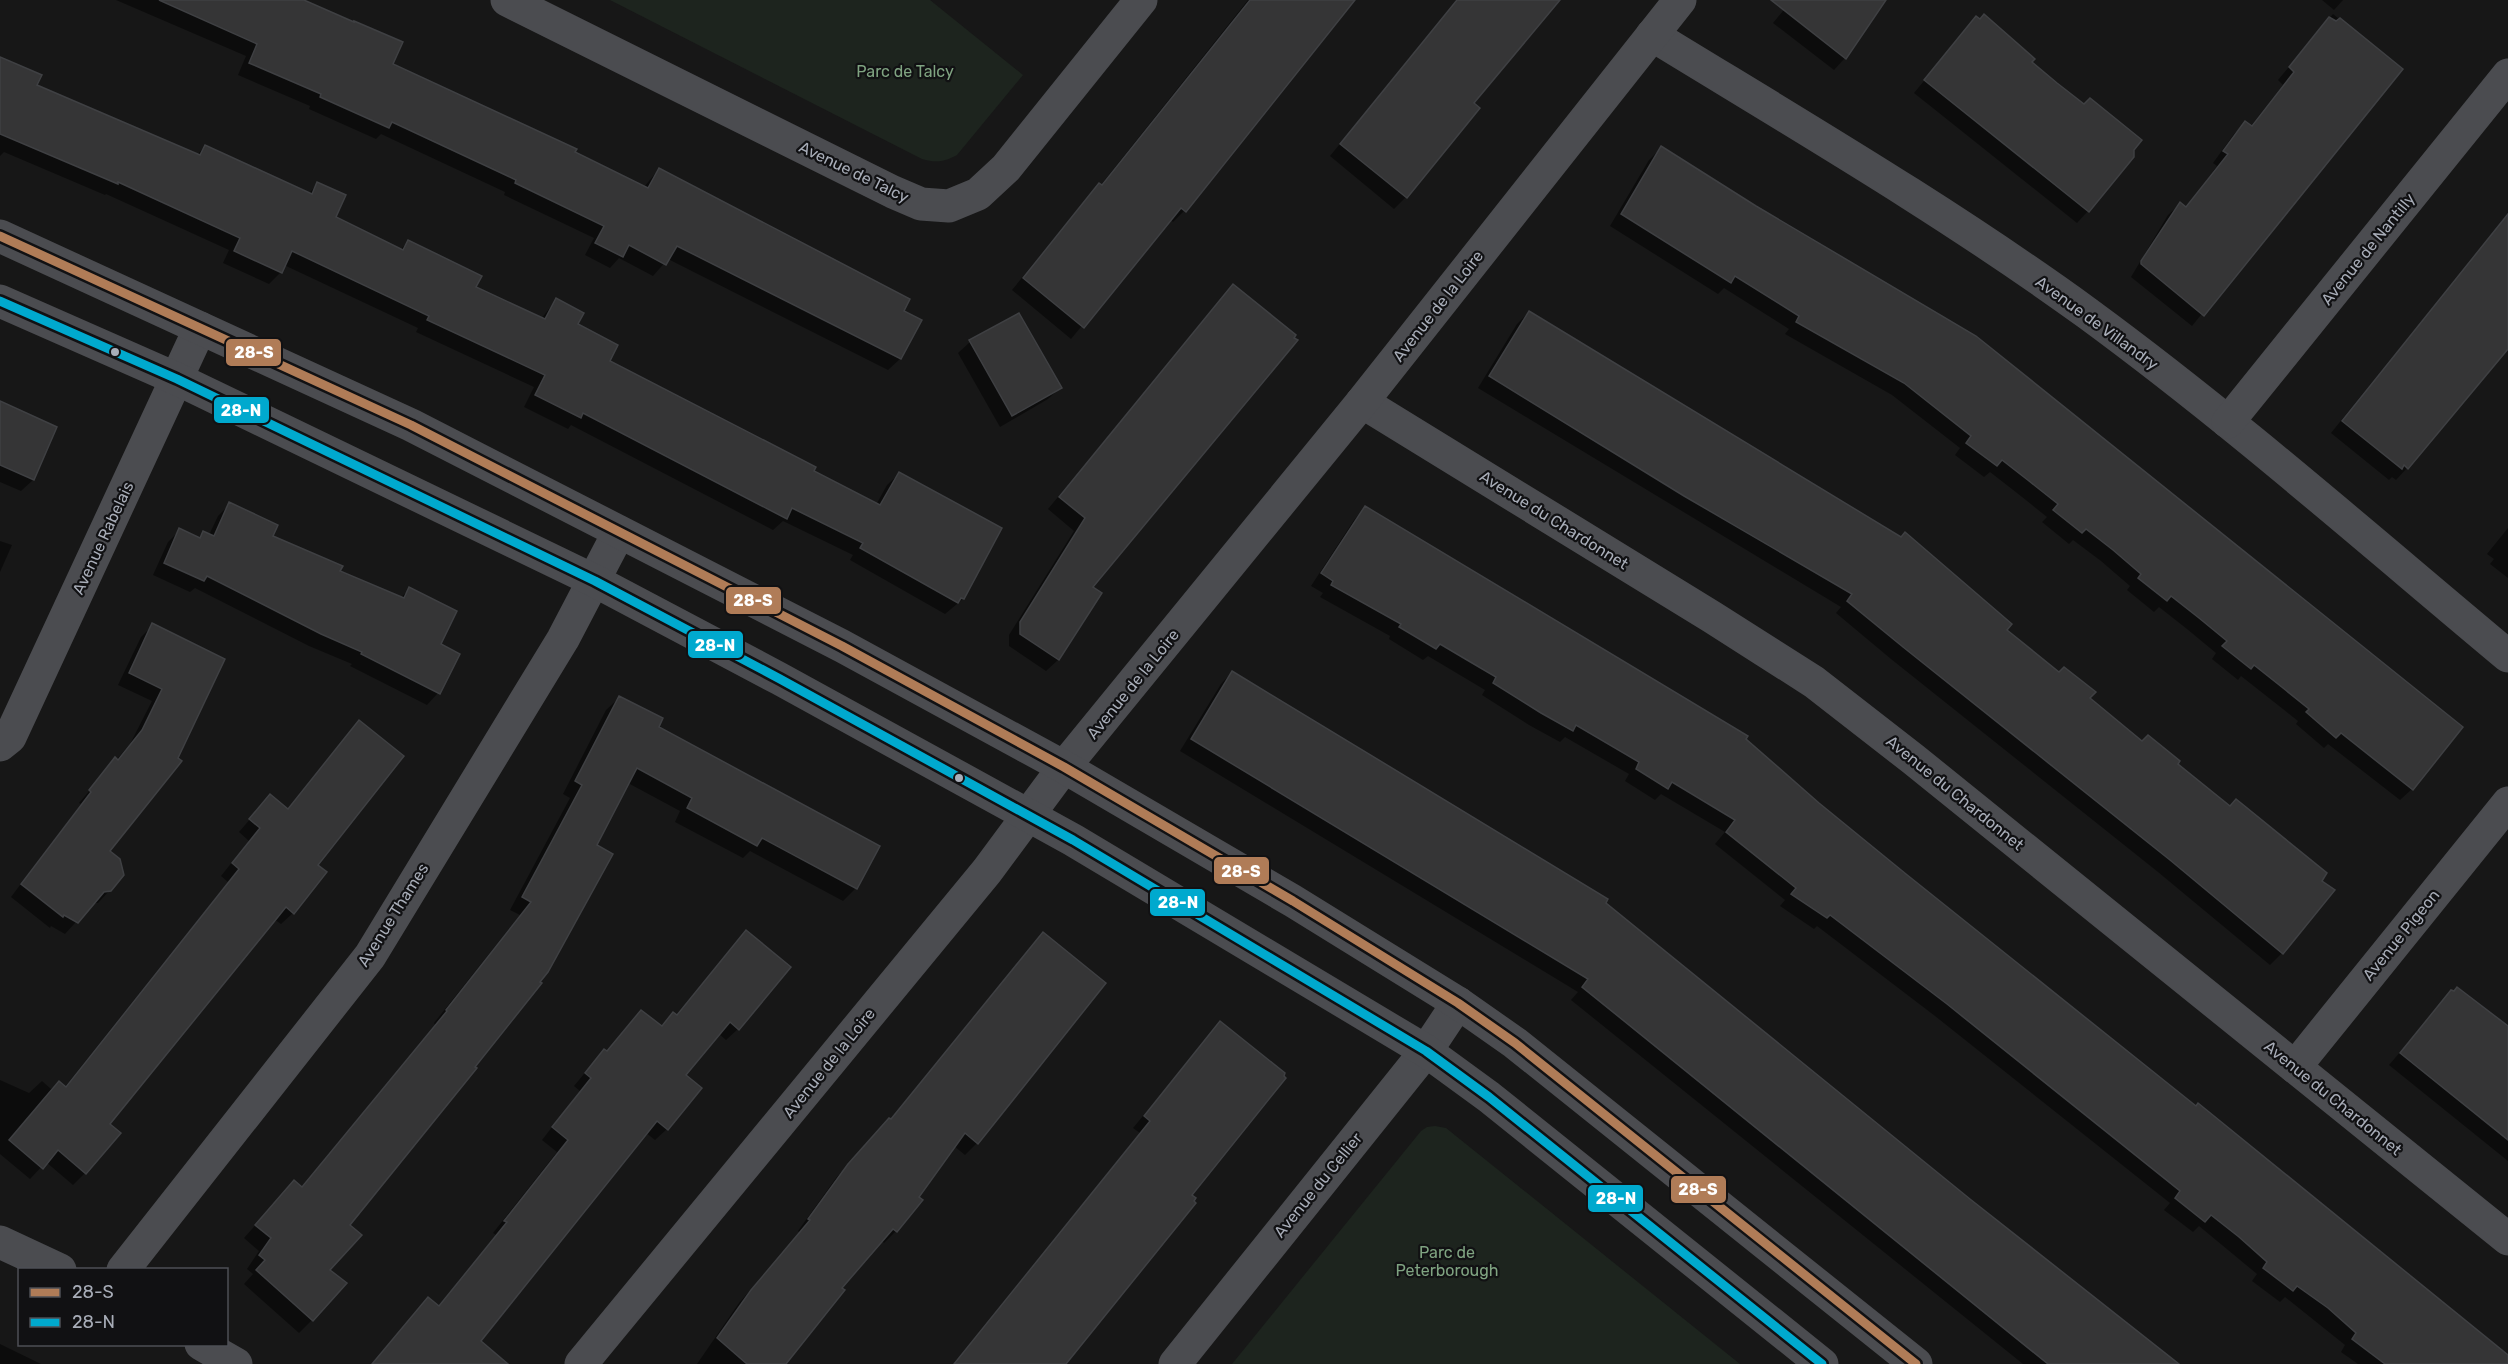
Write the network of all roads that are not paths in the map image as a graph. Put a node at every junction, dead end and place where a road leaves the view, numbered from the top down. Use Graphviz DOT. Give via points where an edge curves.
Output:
graph roads {
  1 [pos="1141,0"];
  2 [pos="1680,0"];
  3 [pos="520,2"];
  4 [pos="1652,35"];
  5 [pos="2508,75"];
  6 [pos="0,236"];
  7 [pos="0,301"];
  8 [pos="200,328"];
  9 [pos="177,379"];
  10 [pos="1362,402"];
  11 [pos="2228,422"];
  12 [pos="619,532"];
  13 [pos="595,581"];
  14 [pos="2508,656"];
  15 [pos="0,745"];
  16 [pos="1064,767"];
  17 [pos="2508,803"];
  18 [pos="1029,815"];
  19 [pos="1458,1003"];
  20 [pos="1426,1051"];
  21 [pos="2295,1067"];
  22 [pos="2508,1239"];
  23 [pos="0,1242"];
  24 [pos="58,1268"];
  25 [pos="124,1268"];
  26 [pos="204,1346"];
  27 [pos="236,1364"];
  28 [pos="581,1364"];
  29 [pos="1175,1364"];
  30 [pos="1822,1364"];
  31 [pos="1916,1364"];
  1 -- 3 [label="street, Avenue de Talcy" via="1006,168 978,194 949,206 921,204 893,192"];
  2 -- 4 [label="street, Avenue de la Loire"];
  4 -- 10 [label="street, Avenue de la Loire"];
  4 -- 11 [label="street, Avenue de Villandry" via="1952,220 2087,314"];
  5 -- 11 [label="street, Avenue de Nantilly"];
  6 -- 8 [label="street"];
  7 -- 9 [label="street"];
  8 -- 9 [label="street, Avenue Rabelais"];
  8 -- 12 [label="street" via="411,425"];
  9 -- 13 [label="street"];
  9 -- 15 [label="street, Avenue Rabelais" via="10,737"];
  10 -- 16 [label="street, Avenue de la Loire"];
  10 -- 21 [label="street, Avenue du Chardonnet" via="1814,682"];
  11 -- 14 [label="street, Avenue de Villandry"];
  12 -- 13 [label="street, Avenue Thames"];
  12 -- 16 [label="street" via="842,646"];
  13 -- 18 [label="street"];
  13 -- 25 [label="street, Avenue Thames" via="370,956"];
  16 -- 18 [label="street, Avenue de la Loire"];
  16 -- 19 [label="street"];
  17 -- 21 [label="street, Avenue Pigeon"];
  18 -- 20 [label="street"];
  18 -- 28 [label="street, Avenue de la Loire"];
  19 -- 20 [label="street, Avenue du Cellier"];
  19 -- 31 [label="street" via="1515,1043"];
  20 -- 29 [label="street, Avenue du Cellier"];
  20 -- 30 [label="street" via="1498,1104"];
  21 -- 22 [label="street, Avenue du Chardonnet"];
  23 -- 24 [label="street"];
  26 -- 27 [label="street"];
}
